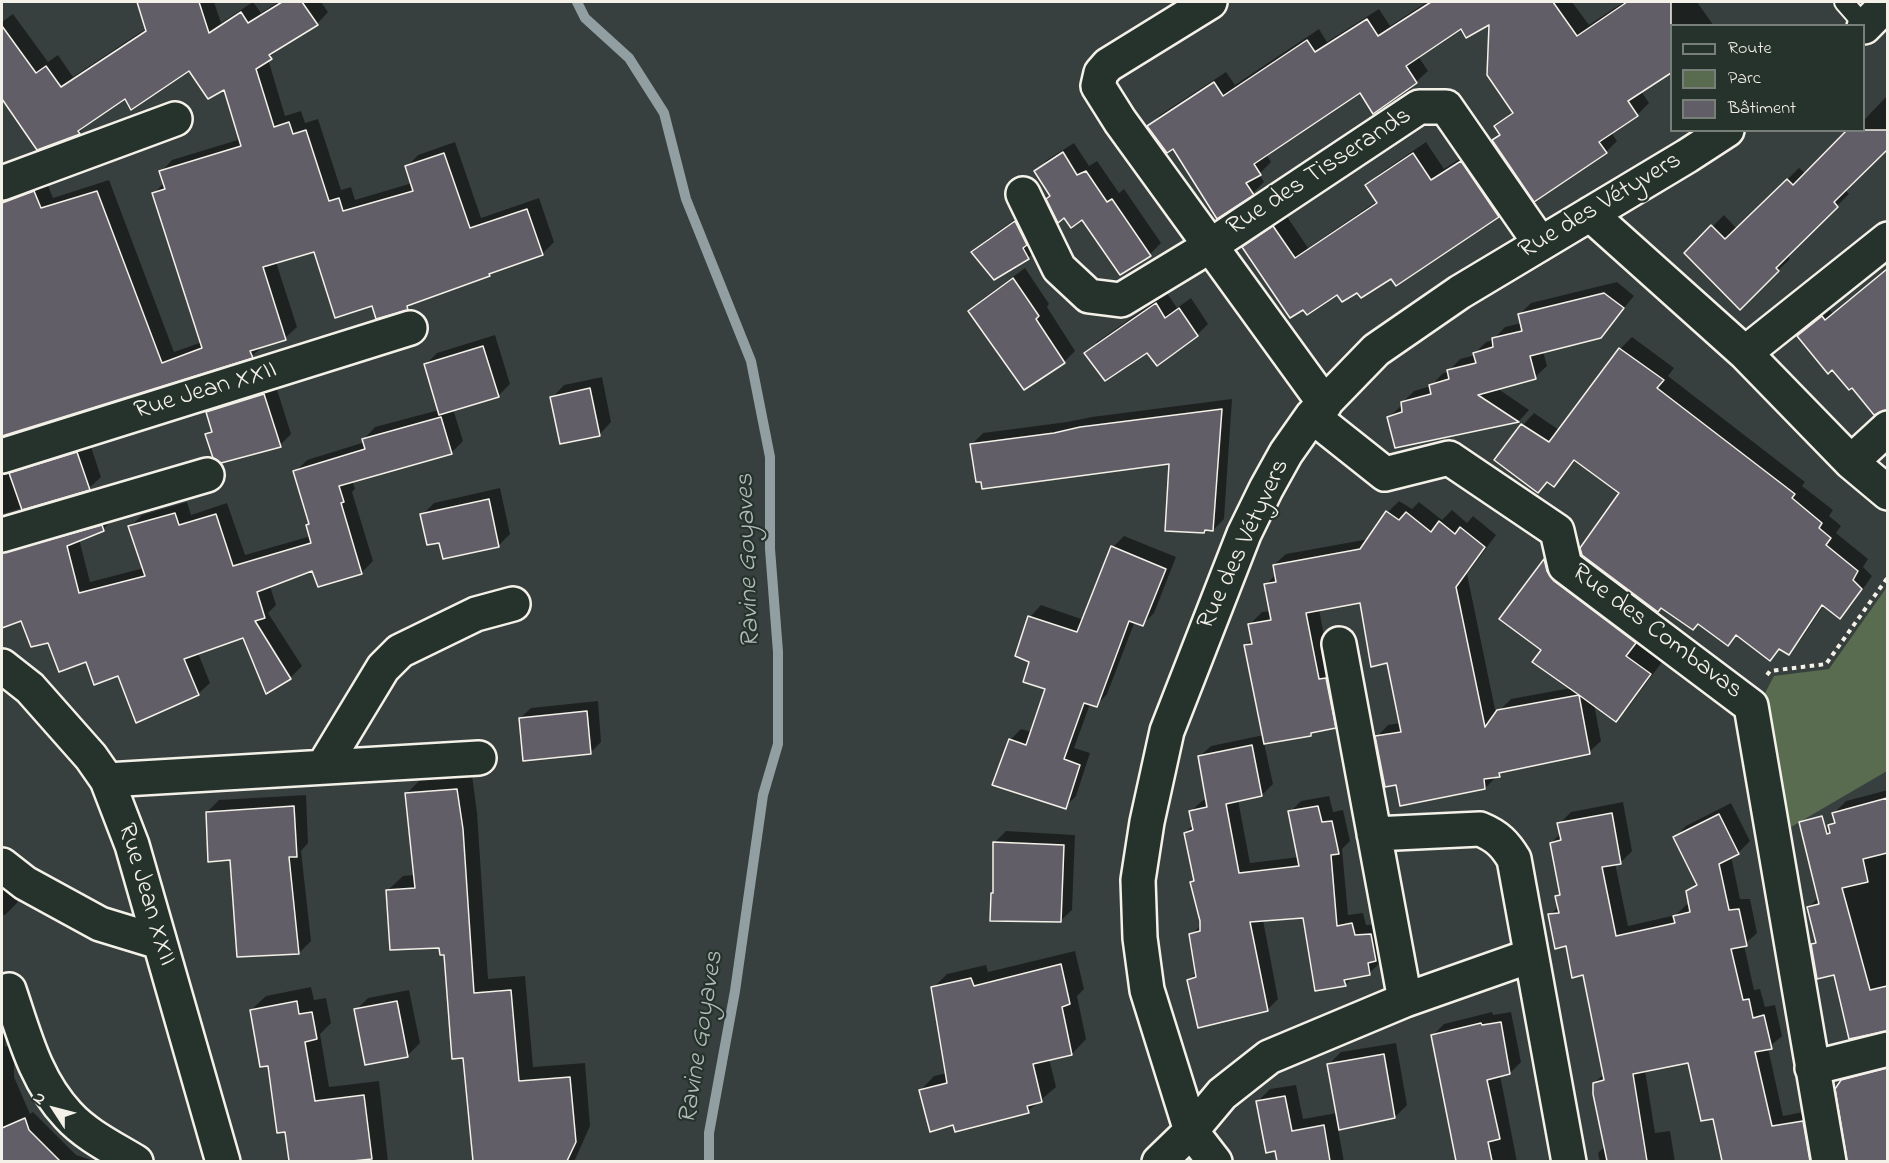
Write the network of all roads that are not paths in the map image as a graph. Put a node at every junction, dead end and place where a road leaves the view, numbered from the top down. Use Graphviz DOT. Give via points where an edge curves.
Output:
graph roads {
  1 [pos="1210,2"];
  2 [pos="1887,3"];
  3 [pos="1857,18"];
  4 [pos="174,119"];
  5 [pos="1724,132"];
  6 [pos="2,183"];
  7 [pos="1023,194"];
  8 [pos="1590,214"];
  9 [pos="1887,239"];
  10 [pos="1540,243"];
  11 [pos="1210,246"];
  12 [pos="410,328"];
  13 [pos="1745,353"];
  14 [pos="1318,410"];
  15 [pos="1887,428"];
  16 [pos="2,456"];
  17 [pos="1851,462"];
  18 [pos="207,475"];
  19 [pos="1887,494"];
  20 [pos="2,535"];
  21 [pos="513,604"];
  22 [pos="1339,644"];
  23 [pos="2,666"];
  24 [pos="479,758"];
  25 [pos="323,767"];
  26 [pos="107,780"];
  27 [pos="1374,834"];
  28 [pos="2,865"];
  29 [pos="159,942"];
  30 [pos="1530,956"];
  31 [pos="9,990"];
  32 [pos="1405,1000"];
  33 [pos="1887,1049"];
  34 [pos="1812,1068"];
  35 [pos="1191,1131"];
  36 [pos="136,1161"];
  37 [pos="223,1161"];
  38 [pos="1159,1161"];
  39 [pos="1215,1161"];
  40 [pos="1569,1161"];
  41 [pos="1828,1161"];
  1 -- 11 [label="street, Rue des Tisserands" via="1108,65 1098,86"];
  2 -- 3 [label="street"];
  4 -- 6 [label="street"];
  5 -- 8 [label="street, Rue des Vétyvers"];
  7 -- 11 [label="street, Rue des Tisserands" via="1059,268 1089,296 1121,300"];
  8 -- 10 [label="street, Rue des Vétyvers"];
  8 -- 13 [label="street"];
  9 -- 13 [label="street"];
  10 -- 11 [label="street, Rue des Tisserands" via="1446,107 1419,107"];
  10 -- 14 [label="street, Rue des Vétyvers" via="1376,350"];
  11 -- 14 [label="street, Rue des Tisserands"];
  12 -- 16 [label="street, Rue Jean XXII"];
  13 -- 17 [label="street"];
  14 -- 34 [label="street, Rue des Combavas" via="1385,474 1449,458 1557,531 1564,566 1752,706"];
  14 -- 35 [label="street, Rue des Vétyvers" via="1286,453 1244,534 1167,731 1147,822 1138,880 1140,938 1166,1057"];
  15 -- 17 [label="street"];
  17 -- 19 [label="street"];
  18 -- 20 [label="street"];
  21 -- 25 [label="street" via="476,614 400,651 383,668"];
  22 -- 27 [label="street"];
  23 -- 26 [label="street, Rue Jean XXII" via="30,688 91,756"];
  24 -- 25 [label="street"];
  25 -- 26 [label="street"];
  26 -- 29 [label="street, Rue Jean XXII" via="132,844"];
  27 -- 30 [label="street" via="1480,828 1495,835 1514,859"];
  27 -- 32 [label="street"];
  28 -- 29 [label="street" via="24,883 100,924"];
  29 -- 37 [label="street, Rue Jean XXII"];
  30 -- 32 [label="street"];
  30 -- 40 [label="street"];
  31 -- 36 [label="street" via="47,1089 68,1116"];
  32 -- 35 [label="street" via="1269,1057 1222,1094"];
  33 -- 34 [label="street"];
  34 -- 41 [label="street, Rue des Combavas"];
  35 -- 38 [label="street"];
  35 -- 39 [label="street, Rue des Vétyvers"];
}
